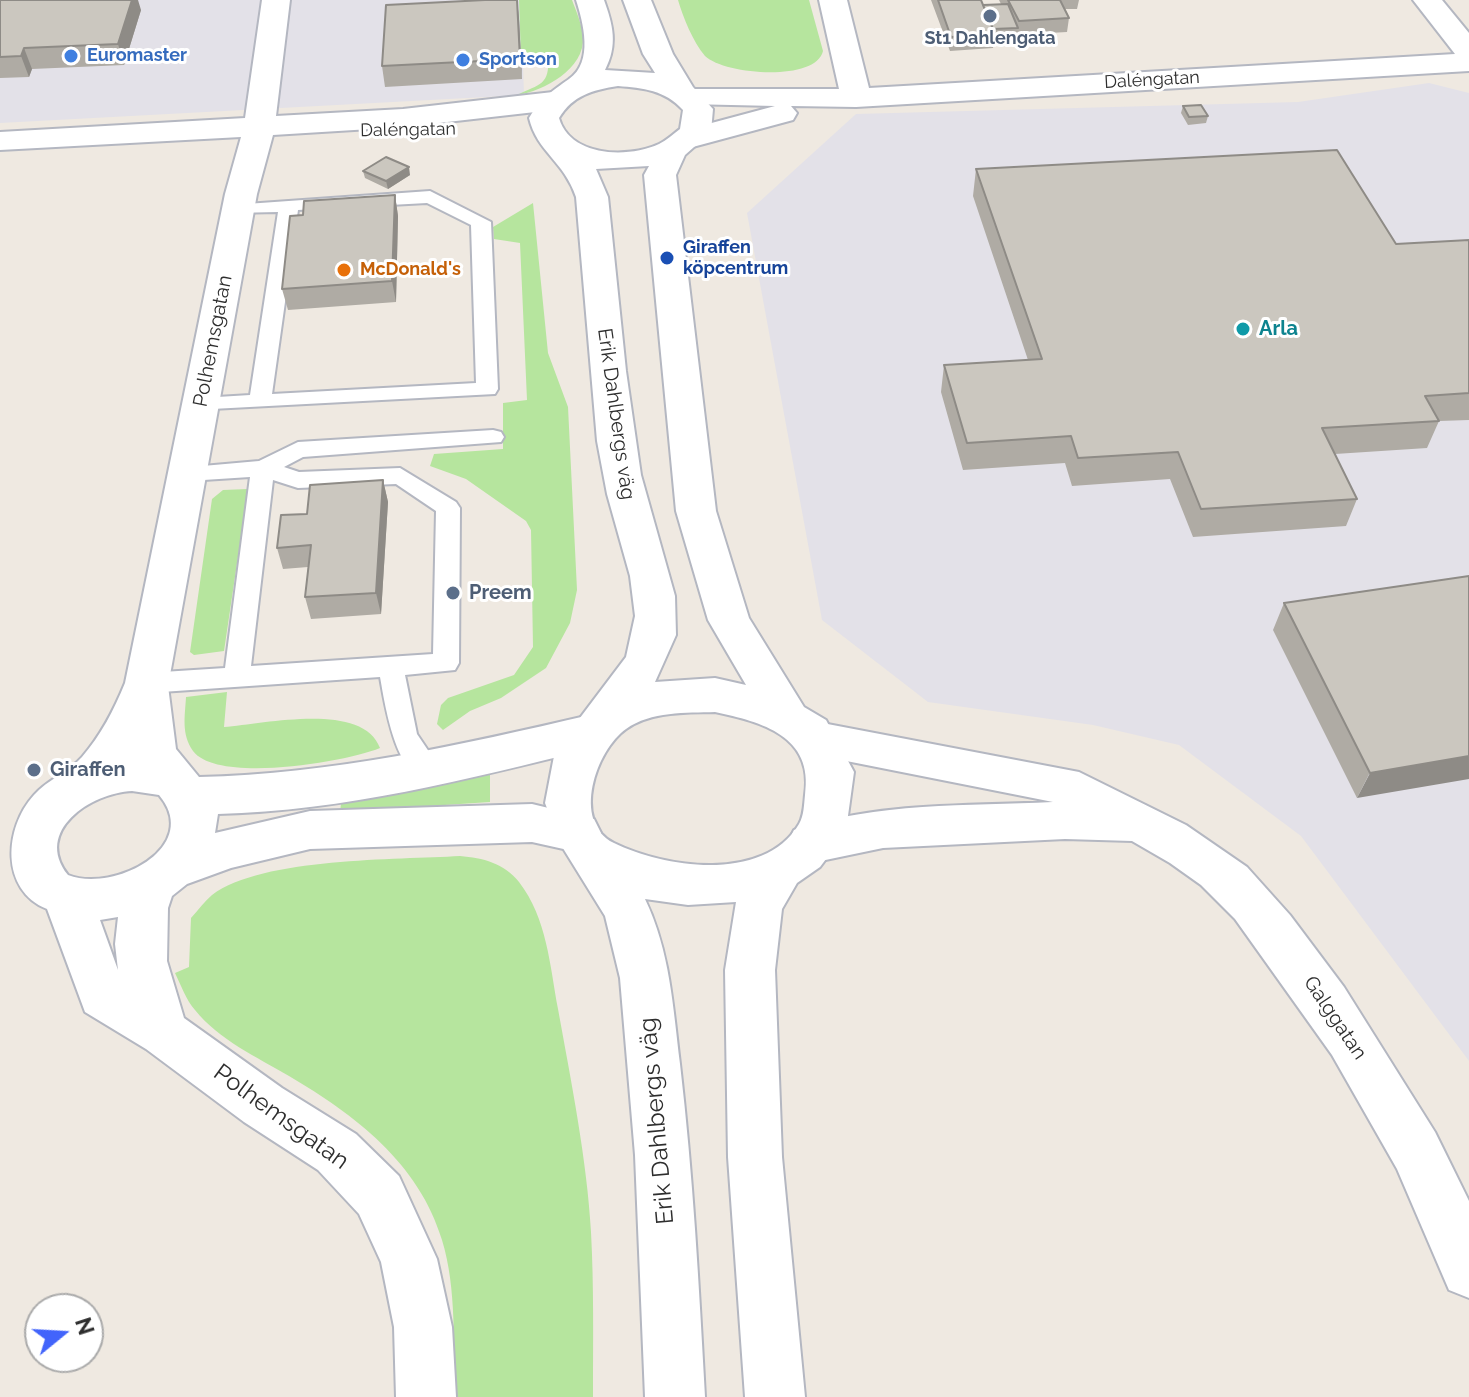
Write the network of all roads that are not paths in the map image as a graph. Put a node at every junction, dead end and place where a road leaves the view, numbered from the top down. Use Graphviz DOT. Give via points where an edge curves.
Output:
graph roads {
  1 [pos="276,0"];
  2 [pos="590,0"];
  3 [pos="637,0"];
  4 [pos="833,0"];
  5 [pos="1427,0"];
  6 [pos="1469,52"];
  7 [pos="1469,62"];
  8 [pos="582,85"];
  9 [pos="684,93"];
  10 [pos="845,98"];
  11 [pos="553,101"];
  12 [pos="0,141"];
  13 [pos="681,145"];
  14 [pos="255,146"];
  15 [pos="560,146"];
  16 [pos="289,205"];
  17 [pos="239,209"];
  18 [pos="260,401"];
  19 [pos="201,405"];
  20 [pos="493,437"];
  21 [pos="263,469"];
  22 [pos="188,473"];
  23 [pos="391,669"];
  24 [pos="237,676"];
  25 [pos="147,683"];
  26 [pos="598,724"];
  27 [pos="801,726"];
  28 [pos="429,771"];
  29 [pos="89,780"];
  30 [pos="180,788"];
  31 [pos="1133,822"];
  32 [pos="586,844"];
  33 [pos="796,857"];
  34 [pos="162,878"];
  35 [pos="67,898"];
  36 [pos="164,1033"];
  37 [pos="1469,1270"];
  38 [pos="426,1397"];
  39 [pos="675,1397"];
  40 [pos="775,1397"];
  1 -- 14 [label="street, Polhemsgatan"];
  2 -- 8 [label="street" via="602,43"];
  3 -- 9 [label="street" via="658,54"];
  4 -- 10 [label="street"];
  5 -- 6 [label="street"];
  7 -- 10 [label="street, Daléngatan"];
  8 -- 9 [label="street" via="634,78"];
  8 -- 11 [label="street"];
  9 -- 10 [label="street, Daléngatan"];
  9 -- 13 [label="street" via="700,117"];
  10 -- 13 [label="street, Daléngatan"];
  11 -- 14 [label="street, Daléngatan" via="312,122"];
  11 -- 15 [label="street, Erik Dahlbergs väg" via="545,126"];
  12 -- 14 [label="street, Daléngatan"];
  13 -- 15 [label="street" via="656,156 617,161"];
  13 -- 27 [label="street" via="660,175 660,193 696,511 729,620"];
  14 -- 15 [label="street, Daléngatan" via="314,132 485,130"];
  14 -- 17 [label="street, Polhemsgatan"];
  15 -- 26 [label="street, Erik Dahlbergs väg" via="584,174 592,197 621,473 656,613 655,636 642,666"];
  16 -- 17 [label="lane"];
  16 -- 18 [label="lane"];
  16 -- 18 [label="lane" via="430,197 481,222 487,389"];
  17 -- 19 [label="street, Polhemsgatan"];
  18 -- 19 [label="lane"];
  19 -- 22 [label="street, Polhemsgatan"];
  20 -- 21 [label="lane" via="298,450"];
  21 -- 22 [label="lane"];
  21 -- 23 [label="lane" via="298,480 400,476 448,508 446,663"];
  21 -- 24 [label="lane"];
  22 -- 25 [label="street, Polhemsgatan"];
  23 -- 24 [label="lane"];
  23 -- 28 [label="lane" via="404,737"];
  24 -- 25 [label="lane"];
  25 -- 29 [label="street, Polhemsgatan" via="131,724"];
  25 -- 30 [label="street, Polhemsgatan" via="153,752"];
  26 -- 27 [label="street" via="638,703 689,696 743,698"];
  26 -- 28 [label="street"];
  26 -- 32 [label="street, Erik Dahlbergs väg" via="575,755 567,780 568,807"];
  27 -- 31 [label="street, Galggatan" via="1031,777 1081,792"];
  27 -- 33 [label="street" via="828,760 832,783 823,824"];
  28 -- 30 [label="street" via="263,794"];
  29 -- 30 [label="street" via="125,771 151,772"];
  29 -- 35 [label="street" via="58,799 37,826 31,856 41,882"];
  30 -- 34 [label="street" via="195,820 188,848"];
  31 -- 33 [label="street, Galggatan" via="883,829"];
  31 -- 37 [label="street, Galggatan" via="1218,871 1277,936 1365,1061 1414,1143"];
  32 -- 33 [label="street" via="634,878 692,886 761,878"];
  32 -- 34 [label="street" via="532,823 310,830 226,849"];
  32 -- 39 [label="street, Erik Dahlbergs väg" via="629,914 645,978 664,1171"];
  33 -- 40 [label="street" via="758,907 750,970 755,1157"];
  34 -- 35 [label="street" via="101,902"];
  34 -- 36 [label="street" via="138,921 142,969"];
  35 -- 36 [label="street, Polhemsgatan" via="103,996"];
  36 -- 38 [label="street, Polhemsgatan" via="337,1152 379,1195 409,1259 423,1327"];
}
